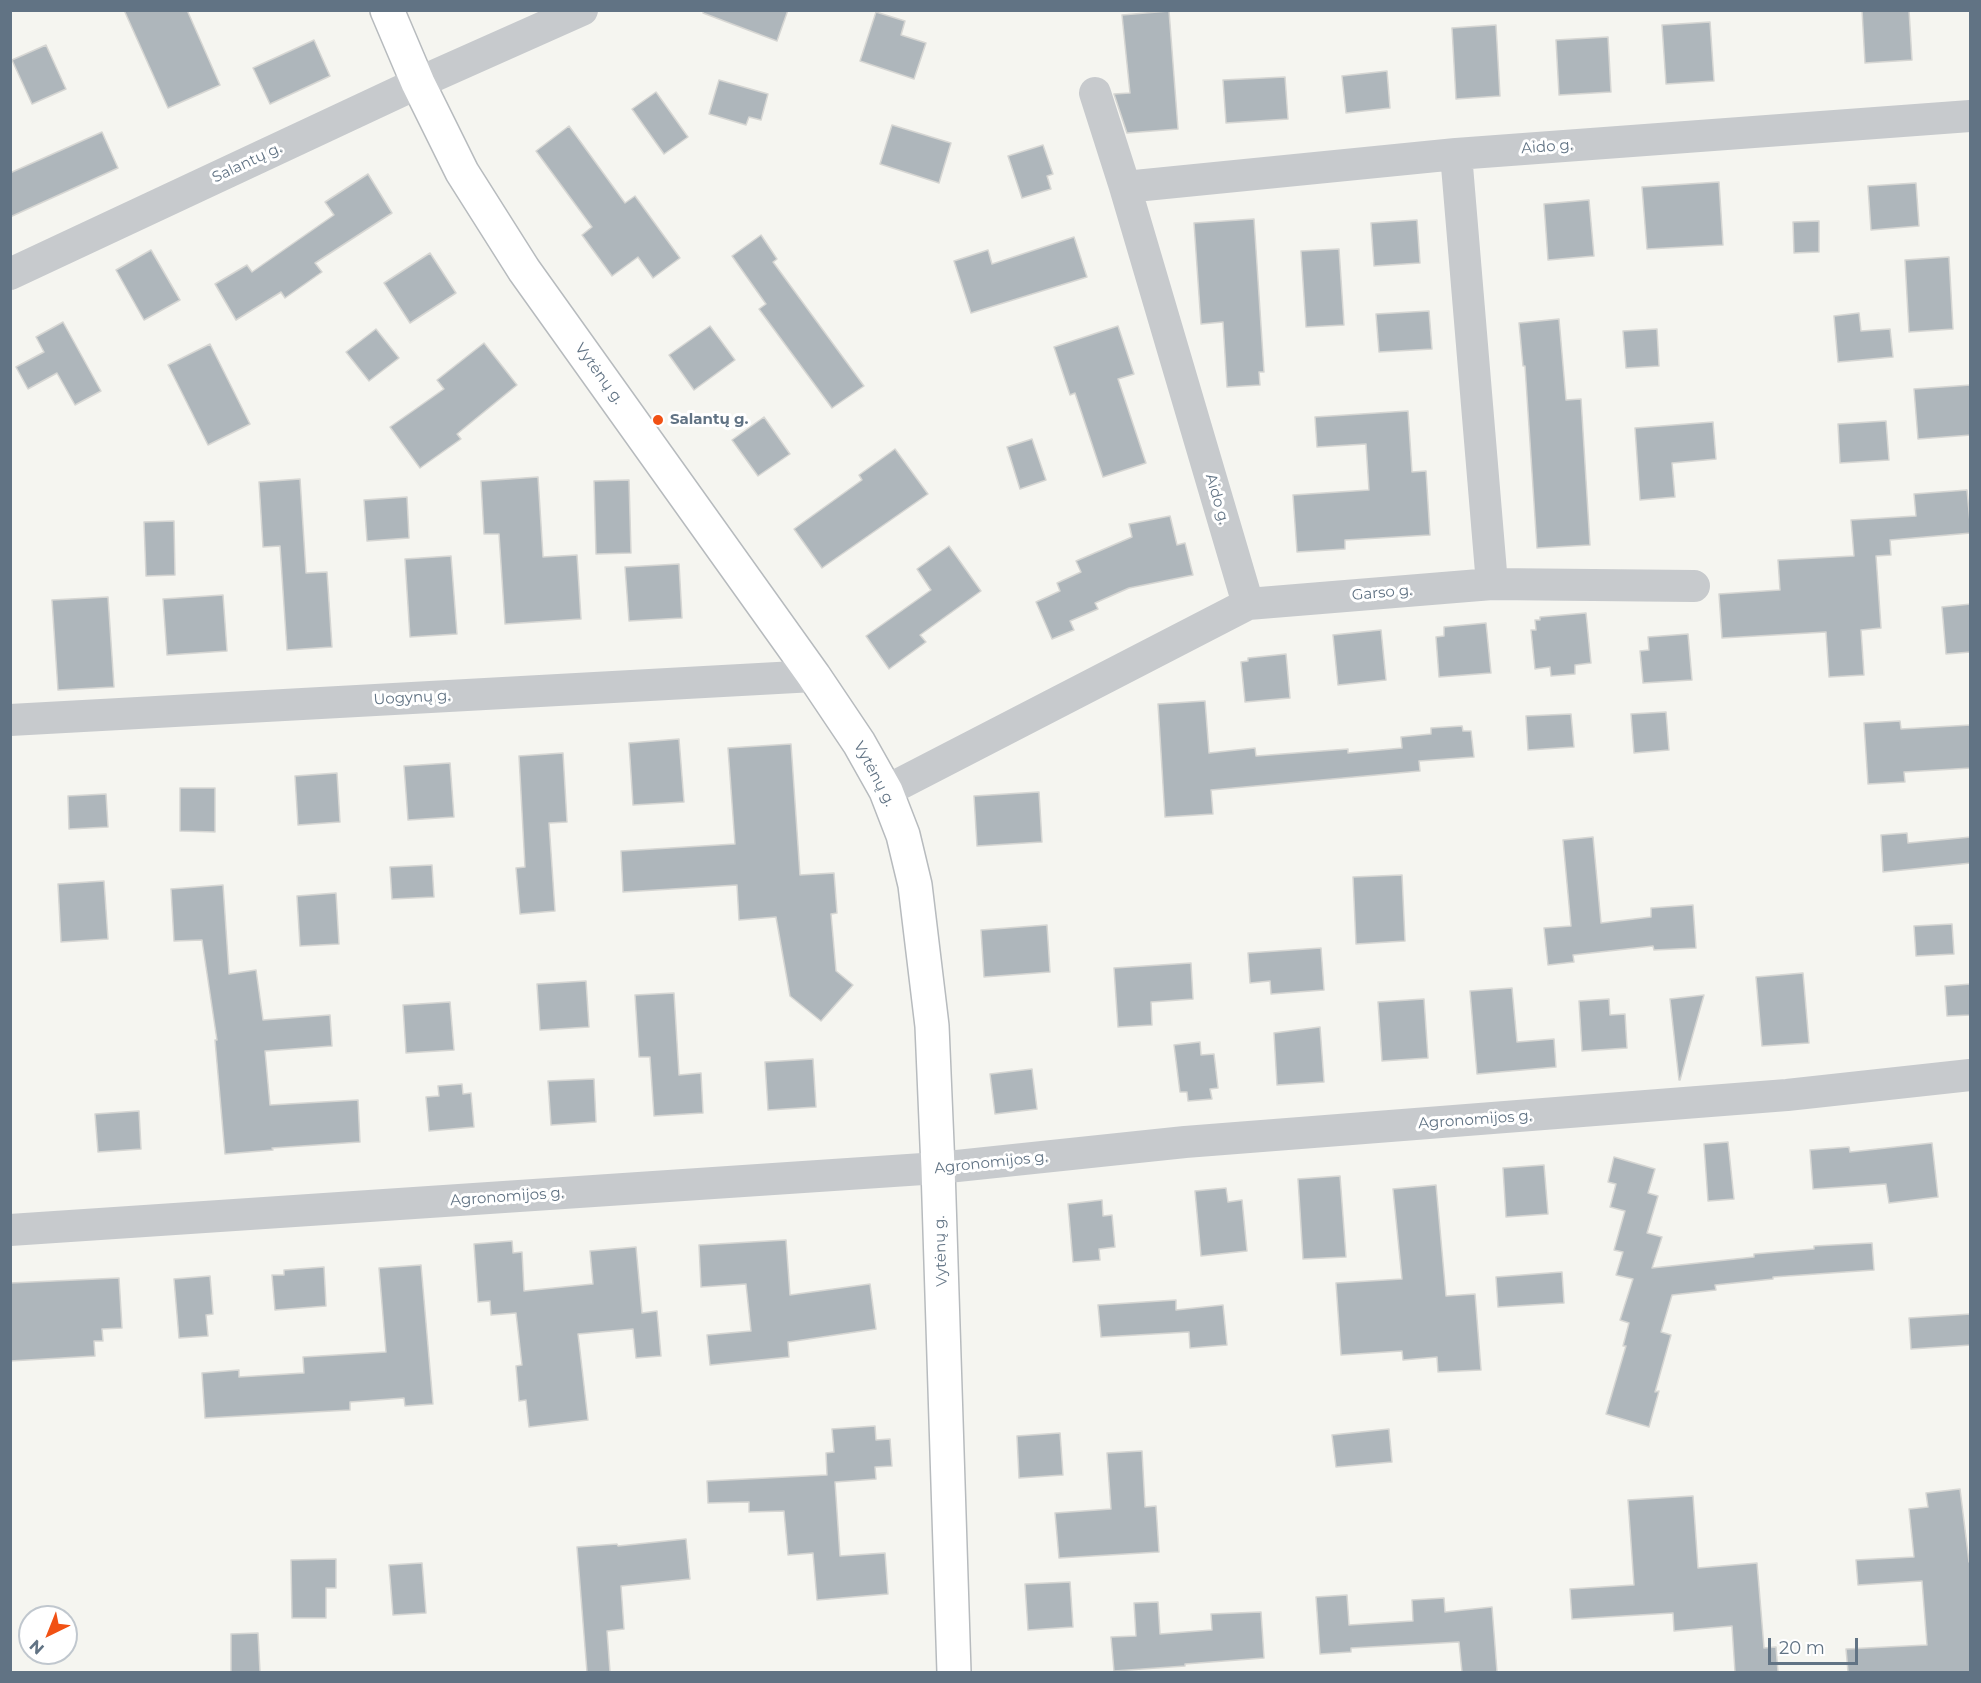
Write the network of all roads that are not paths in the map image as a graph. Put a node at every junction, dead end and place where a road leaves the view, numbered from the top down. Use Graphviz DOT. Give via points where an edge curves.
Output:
graph roads {
  1 [pos="387,10"];
  2 [pos="582,10"];
  3 [pos="417,83"];
  4 [pos="1095,93"];
  5 [pos="1971,116"];
  6 [pos="1456,154"];
  7 [pos="1125,187"];
  8 [pos="10,273"];
  9 [pos="1492,584"];
  10 [pos="1694,586"];
  11 [pos="1248,604"];
  12 [pos="814,676"];
  13 [pos="10,720"];
  14 [pos="886,791"];
  15 [pos="1971,1076"];
  16 [pos="938,1168"];
  17 [pos="10,1230"];
  18 [pos="954,1672"];
  1 -- 3 [label="main road, Vytėnų g."];
  2 -- 3 [label="street, Salantų g."];
  3 -- 8 [label="street, Salantų g."];
  3 -- 12 [label="main road, Vytėnų g." via="462,172 524,270"];
  4 -- 7 [label="street, Aido g."];
  5 -- 6 [label="street, Aido g."];
  6 -- 7 [label="street, Aido g."];
  6 -- 9 [label="street"];
  7 -- 11 [label="street, Aido g."];
  9 -- 10 [label="street, Garso g."];
  9 -- 11 [label="street, Garso g."];
  11 -- 14 [label="street, Garso g."];
  12 -- 13 [label="street, Uogynų g."];
  12 -- 14 [label="main road, Vytėnų g."];
  14 -- 16 [label="main road, Vytėnų g." via="915,885 932,1026"];
  15 -- 16 [label="street, Agronomijos g." via="1787,1095 1185,1142"];
  16 -- 17 [label="street, Agronomijos g."];
  16 -- 18 [label="main road, Vytėnų g."];
}
